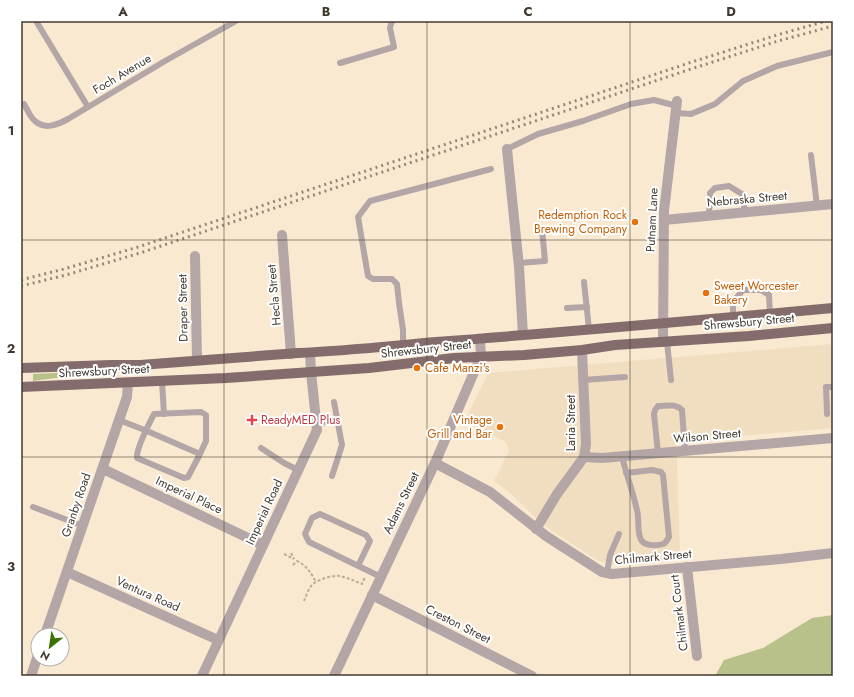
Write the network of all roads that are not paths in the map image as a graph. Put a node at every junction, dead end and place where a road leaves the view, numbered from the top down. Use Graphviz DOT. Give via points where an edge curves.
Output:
graph roads {
  1 [pos="36,21"];
  2 [pos="236,21"];
  3 [pos="392,21"];
  4 [pos="833,52"];
  5 [pos="340,63"];
  6 [pos="24,104"];
  7 [pos="677,107"];
  8 [pos="88,108"];
  9 [pos="507,149"];
  10 [pos="812,155"];
  11 [pos="491,169"];
  12 [pos="833,204"];
  13 [pos="817,206"];
  14 [pos="745,212"];
  15 [pos="710,216"];
  16 [pos="664,220"];
  17 [pos="542,229"];
  18 [pos="282,235"];
  19 [pos="195,256"];
  20 [pos="519,263"];
  21 [pos="584,282"];
  22 [pos="586,306"];
  23 [pos="567,308"];
  24 [pos="833,308"];
  25 [pos="770,314"];
  26 [pos="733,317"];
  27 [pos="663,323"];
  28 [pos="833,328"];
  29 [pos="589,329"];
  30 [pos="523,335"];
  31 [pos="480,339"];
  32 [pos="665,342"];
  33 [pos="404,345"];
  34 [pos="582,350"];
  35 [pos="310,353"];
  36 [pos="291,354"];
  37 [pos="481,356"];
  38 [pos="197,360"];
  39 [pos="21,368"];
  40 [pos="311,372"];
  41 [pos="625,377"];
  42 [pos="583,380"];
  43 [pos="671,380"];
  44 [pos="162,381"];
  45 [pos="128,383"];
  46 [pos="21,387"];
  47 [pos="833,387"];
  48 [pos="334,402"];
  49 [pos="164,414"];
  50 [pos="827,414"];
  51 [pos="119,420"];
  52 [pos="338,421"];
  53 [pos="316,423"];
  54 [pos="146,431"];
  55 [pos="833,438"];
  56 [pos="261,448"];
  57 [pos="685,451"];
  58 [pos="200,454"];
  59 [pos="658,454"];
  60 [pos="622,456"];
  61 [pos="584,457"];
  62 [pos="435,463"];
  63 [pos="103,469"];
  64 [pos="298,470"];
  65 [pos="626,473"];
  66 [pos="332,476"];
  67 [pos="33,507"];
  68 [pos="83,526"];
  69 [pos="536,529"];
  70 [pos="619,534"];
  71 [pos="263,545"];
  72 [pos="833,553"];
  73 [pos="358,566"];
  74 [pos="687,567"];
  75 [pos="66,572"];
  76 [pos="607,573"];
  77 [pos="380,577"];
  78 [pos="372,595"];
  79 [pos="48,627"];
  80 [pos="218,640"];
  81 [pos="697,656"];
  82 [pos="202,676"];
  83 [pos="334,676"];
  84 [pos="532,676"];
  1 -- 8 [label="lane"];
  2 -- 8 [label="lane, Foch Avenue"];
  3 -- 5 [label="lane" via="390,28 394,47"];
  4 -- 7 [label="lane" via="777,66 744,81 715,104 691,114"];
  6 -- 8 [label="lane, Foch Avenue" via="34,120 49,126 58,125"];
  7 -- 9 [label="lane" via="654,100 631,104 538,134"];
  7 -- 16 [label="street, Putnam Lane"];
  9 -- 20 [label="street"];
  10 -- 13 [label="lane"];
  11 -- 33 [label="lane" via="370,201 358,217 368,276 373,279 392,280 397,284"];
  12 -- 13 [label="street, Nebraska Street"];
  13 -- 14 [label="street, Nebraska Street"];
  14 -- 15 [label="street, Nebraska Street"];
  14 -- 15 [label="lane" via="742,194 729,186 715,188 710,192"];
  15 -- 16 [label="street, Nebraska Street"];
  16 -- 27 [label="street, Putnam Lane"];
  17 -- 20 [label="lane" via="545,261"];
  18 -- 36 [label="street, Hecla Street"];
  19 -- 38 [label="street, Draper Street"];
  20 -- 30 [label="street"];
  21 -- 22 [label="lane"];
  22 -- 23 [label="lane"];
  22 -- 29 [label="lane"];
  24 -- 25 [label="main road, Shrewsbury Street"];
  25 -- 26 [label="main road, Shrewsbury Street"];
  25 -- 26 [label="lane" via="769,295 761,290 743,290 732,302"];
  26 -- 27 [label="main road, Shrewsbury Street"];
  27 -- 29 [label="main road, Shrewsbury Street"];
  27 -- 32 [label="street, Putnam Lane"];
  28 -- 32 [label="main road, Shrewsbury Street"];
  29 -- 30 [label="main road, Shrewsbury Street"];
  30 -- 31 [label="main road, Shrewsbury Street"];
  31 -- 33 [label="main road, Shrewsbury Street"];
  31 -- 37 [label="street, Adams Street"];
  32 -- 34 [label="main road, Shrewsbury Street"];
  32 -- 43 [label="lane"];
  33 -- 35 [label="main road, Shrewsbury Street"];
  34 -- 37 [label="main road, Shrewsbury Street"];
  34 -- 42 [label="street, Laria Street"];
  35 -- 36 [label="main road, Shrewsbury Street"];
  35 -- 40 [label="street, Imperial Road"];
  36 -- 38 [label="main road, Shrewsbury Street"];
  37 -- 40 [label="main road, Shrewsbury Street"];
  37 -- 62 [label="street, Adams Street"];
  38 -- 39 [label="main road, Shrewsbury Street" via="140,365"];
  40 -- 44 [label="main road, Shrewsbury Street"];
  40 -- 53 [label="street, Imperial Road"];
  41 -- 42 [label="lane"];
  42 -- 61 [label="street, Laria Street" via="586,444"];
  44 -- 45 [label="main road, Shrewsbury Street"];
  44 -- 49 [label="lane"];
  45 -- 46 [label="main road, Shrewsbury Street"];
  45 -- 51 [label="street, Granby Road" via="127,397"];
  47 -- 50 [label="lane" via="826,387"];
  48 -- 52 [label="lane"];
  49 -- 54 [label="lane" via="154,414"];
  49 -- 58 [label="lane" via="201,412 206,415 206,441"];
  51 -- 54 [label="lane"];
  51 -- 63 [label="street, Granby Road"];
  52 -- 53 [label="lane"];
  52 -- 66 [label="lane" via="342,445"];
  53 -- 64 [label="street, Imperial Road" via="317,430"];
  54 -- 58 [label="lane"];
  54 -- 58 [label="lane" via="137,458 184,478 188,477"];
  55 -- 57 [label="street, Wilson Street"];
  56 -- 64 [label="lane"];
  57 -- 59 [label="street, Wilson Street"];
  57 -- 59 [label="lane" via="682,410 675,406 658,406 654,414"];
  59 -- 60 [label="street, Wilson Street"];
  60 -- 61 [label="street, Wilson Street"];
  60 -- 65 [label="lane"];
  61 -- 69 [label="street, Laria Street"];
  62 -- 69 [label="street, Chilmark Street" via="490,492"];
  62 -- 77 [label="street, Adams Street"];
  63 -- 68 [label="street, Granby Road"];
  63 -- 71 [label="street, Imperial Place"];
  64 -- 71 [label="street, Imperial Road"];
  65 -- 65 [label="lane" via="643,543 663,544 669,537 663,475 652,470"];
  67 -- 68 [label="lane"];
  68 -- 75 [label="street, Granby Road"];
  69 -- 76 [label="street, Chilmark Street"];
  70 -- 76 [label="lane" via="610,555"];
  71 -- 80 [label="street, Imperial Road"];
  72 -- 74 [label="street, Chilmark Street"];
  73 -- 73 [label="lane" via="308,542 305,534 312,518 320,514 366,535 370,541"];
  73 -- 77 [label="lane"];
  74 -- 76 [label="street, Chilmark Street"];
  74 -- 81 [label="street, Chilmark Court"];
  75 -- 79 [label="street, Granby Road"];
  75 -- 80 [label="street, Ventura Road"];
  77 -- 78 [label="street, Adams Street"];
  78 -- 83 [label="street, Adams Street"];
  78 -- 84 [label="street, Creston Street"];
  80 -- 82 [label="street, Imperial Road"];
}
